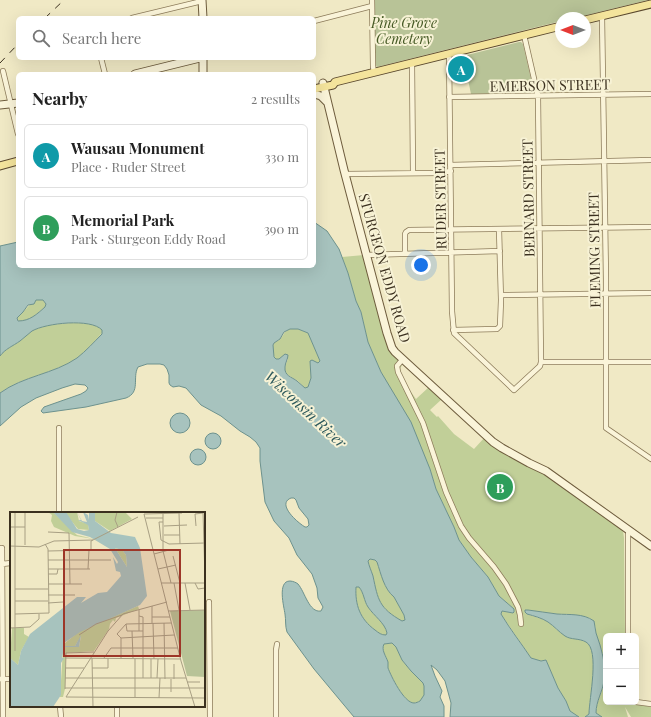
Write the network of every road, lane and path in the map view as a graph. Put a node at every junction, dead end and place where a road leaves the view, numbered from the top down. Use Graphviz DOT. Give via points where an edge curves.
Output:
graph roads {
  1 [pos="202,0"];
  2 [pos="372,0"];
  3 [pos="651,4"];
  4 [pos="372,6"];
  5 [pos="140,16"];
  6 [pos="203,16"];
  7 [pos="602,16"];
  8 [pos="591,19"];
  9 [pos="316,20"];
  10 [pos="555,28"];
  11 [pos="524,36"];
  12 [pos="449,54"];
  13 [pos="102,60"];
  14 [pos="192,60"];
  15 [pos="203,60"];
  16 [pos="412,63"];
  17 [pos="3,71"];
  18 [pos="104,72"];
  19 [pos="143,72"];
  20 [pos="203,72"];
  21 [pos="374,73"];
  22 [pos="323,85"];
  23 [pos="316,86"];
  24 [pos="316,89"];
  25 [pos="651,94"];
  26 [pos="316,95"];
  27 [pos="603,95"];
  28 [pos="538,96"];
  29 [pos="449,97"];
  30 [pos="327,102"];
  31 [pos="14,104"];
  32 [pos="0,105"];
  33 [pos="16,119"];
  34 [pos="651,160"];
  35 [pos="604,161"];
  36 [pos="16,162"];
  37 [pos="538,162"];
  38 [pos="450,164"];
  39 [pos="0,166"];
  40 [pos="450,171"];
  41 [pos="413,173"];
  42 [pos="345,174"];
  43 [pos="651,227"];
  44 [pos="605,228"];
  45 [pos="499,229"];
  46 [pos="539,229"];
  47 [pos="451,230"];
  48 [pos="500,251"];
  49 [pos="452,253"];
  50 [pos="405,254"];
  51 [pos="366,255"];
  52 [pos="606,293"];
  53 [pos="651,293"];
  54 [pos="501,295"];
  55 [pos="540,295"];
  56 [pos="453,330"];
  57 [pos="402,360"];
  58 [pos="541,362"];
  59 [pos="606,362"];
  60 [pos="651,362"];
  61 [pos="59,428"];
  62 [pos="651,459"];
  63 [pos="59,512"];
  64 [pos="629,530"];
  65 [pos="651,546"];
  66 [pos="1,548"];
  67 [pos="10,563"];
  68 [pos="2,564"];
  69 [pos="209,602"];
  70 [pos="521,624"];
  71 [pos="628,633"];
  72 [pos="277,644"];
  73 [pos="210,676"];
  74 [pos="205,677"];
  75 [pos="1,679"];
  76 [pos="639,702"];
  77 [pos="651,704"];
  78 [pos="3,717"];
  79 [pos="210,717"];
  80 [pos="276,717"];
  1 -- 5 [label="street"];
  1 -- 6 [label="street"];
  2 -- 4 [label="street"];
  3 -- 7 [label="main road"];
  4 -- 9 [label="street"];
  4 -- 21 [label="street"];
  7 -- 8 [label="main road"];
  7 -- 27 [label="street, FLEMING STREET"];
  10 -- 11 [label="main road"];
  11 -- 12 [label="main road"];
  11 -- 28 [label="street, BERNARD STREET"];
  12 -- 16 [label="main road"];
  12 -- 29 [label="street, RUDER STREET"];
  13 -- 18 [label="street"];
  14 -- 19 [label="street"];
  15 -- 20 [label="street"];
  16 -- 21 [label="main road"];
  16 -- 41 [label="street"];
  17 -- 31 [label="street"];
  21 -- 22 [label="main road" via="335,82 333,85"];
  22 -- 23 [label="main road"];
  22 -- 24 [label="main road"];
  22 -- 30 [label="street, STURGEON EDDY ROAD"];
  25 -- 27 [label="street, EMERSON STREET"];
  26 -- 30 [label="street"];
  27 -- 28 [label="street, EMERSON STREET"];
  27 -- 35 [label="street, FLEMING STREET"];
  28 -- 29 [label="street, EMERSON STREET"];
  28 -- 37 [label="street, BERNARD STREET"];
  29 -- 38 [label="street, RUDER STREET"];
  30 -- 42 [label="street, STURGEON EDDY ROAD"];
  31 -- 32 [label="street"];
  31 -- 33 [label="street"];
  34 -- 35 [label="street"];
  35 -- 37 [label="street"];
  35 -- 44 [label="street, FLEMING STREET"];
  36 -- 39 [label="main road"];
  37 -- 38 [label="street"];
  37 -- 46 [label="street, BERNARD STREET"];
  38 -- 40 [label="street, RUDER STREET"];
  40 -- 41 [label="street"];
  40 -- 47 [label="street, RUDER STREET"];
  41 -- 42 [label="street"];
  42 -- 51 [label="street, STURGEON EDDY ROAD"];
  43 -- 44 [label="street"];
  44 -- 46 [label="street"];
  44 -- 52 [label="street, FLEMING STREET"];
  45 -- 46 [label="street"];
  45 -- 47 [label="street"];
  45 -- 48 [label="street"];
  46 -- 55 [label="street, BERNARD STREET"];
  47 -- 49 [label="street, RUDER STREET"];
  47 -- 50 [label="street" via="406,231"];
  48 -- 49 [label="street"];
  48 -- 54 [label="street"];
  49 -- 50 [label="street"];
  49 -- 56 [label="street, RUDER STREET"];
  50 -- 51 [label="street"];
  51 -- 57 [label="street, STURGEON EDDY ROAD" via="390,343 393,351"];
  52 -- 53 [label="street"];
  52 -- 55 [label="street"];
  52 -- 59 [label="street, FLEMING STREET"];
  54 -- 55 [label="street"];
  54 -- 56 [label="street" via="499,328"];
  55 -- 58 [label="street, BERNARD STREET"];
  56 -- 58 [label="street" via="460,340 514,390 540,366"];
  57 -- 64 [label="street, STURGEON EDDY ROAD" via="493,442 544,470"];
  57 -- 70 [label="street" via="397,365 398,372 423,423 458,520 506,584 518,607"];
  58 -- 59 [label="street"];
  59 -- 60 [label="street"];
  59 -- 62 [label="street, FLEMING STREET" via="606,428"];
  61 -- 63 [label="street"];
  64 -- 65 [label="street, STURGEON EDDY ROAD"];
  64 -- 71 [label="street"];
  66 -- 68 [label="street"];
  67 -- 68 [label="street"];
  68 -- 75 [label="street"];
  69 -- 73 [label="street"];
  72 -- 80 [label="street"];
  73 -- 74 [label="street"];
  73 -- 79 [label="street"];
  75 -- 78 [label="street"];
  76 -- 77 [label="street"];
}
